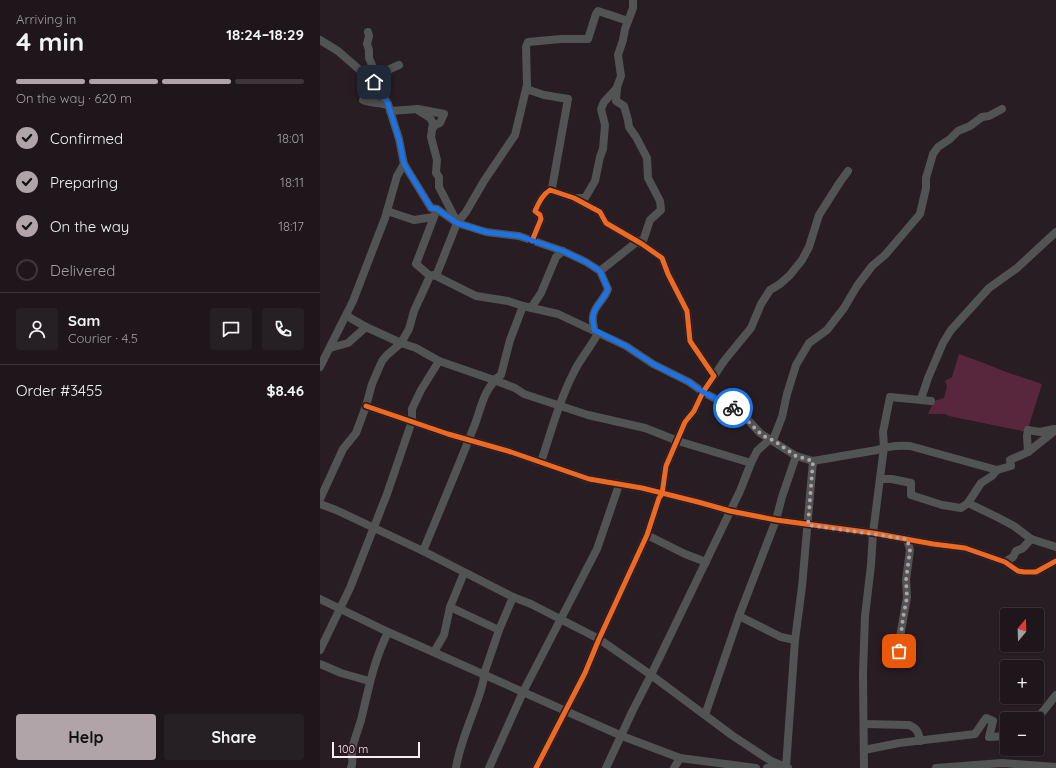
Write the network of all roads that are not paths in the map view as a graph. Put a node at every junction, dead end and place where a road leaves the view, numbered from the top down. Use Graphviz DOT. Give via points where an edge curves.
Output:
graph roads {
  1 [pos="633,0"];
  2 [pos="628,21"];
  3 [pos="368,32"];
  4 [pos="320,40"];
  5 [pos="399,65"];
  6 [pos="374,82"];
  7 [pos="617,87"];
  8 [pos="526,89"];
  9 [pos="363,100"];
  10 [pos="389,107"];
  11 [pos="418,109"];
  12 [pos="1002,109"];
  13 [pos="432,129"];
  14 [pos="404,164"];
  15 [pos="848,171"];
  16 [pos="550,190"];
  17 [pos="574,198"];
  18 [pos="387,211"];
  19 [pos="435,213"];
  20 [pos="457,223"];
  21 [pos="1056,232"];
  22 [pos="532,241"];
  23 [pos="640,243"];
  24 [pos="563,251"];
  25 [pos="600,271"];
  26 [pos="433,276"];
  27 [pos="527,307"];
  28 [pos="347,316"];
  29 [pos="366,326"];
  30 [pos="596,331"];
  31 [pos="401,343"];
  32 [pos="330,348"];
  33 [pos="439,362"];
  34 [pos="320,367"];
  35 [pos="714,376"];
  36 [pos="494,380"];
  37 [pos="703,392"];
  38 [pos="921,399"];
  39 [pos="932,401"];
  40 [pos="366,406"];
  41 [pos="560,406"];
  42 [pos="412,421"];
  43 [pos="1056,430"];
  44 [pos="468,440"];
  45 [pos="771,440"];
  46 [pos="678,441"];
  47 [pos="884,447"];
  48 [pos="1028,452"];
  49 [pos="796,456"];
  50 [pos="813,461"];
  51 [pos="541,462"];
  52 [pos="751,463"];
  53 [pos="997,470"];
  54 [pos="880,479"];
  55 [pos="619,485"];
  56 [pos="662,494"];
  57 [pos="320,499"];
  58 [pos="968,503"];
  59 [pos="320,504"];
  60 [pos="730,511"];
  61 [pos="776,520"];
  62 [pos="808,525"];
  63 [pos="373,528"];
  64 [pos="873,533"];
  65 [pos="647,535"];
  66 [pos="907,539"];
  67 [pos="1031,539"];
  68 [pos="1056,547"];
  69 [pos="423,551"];
  70 [pos="1056,561"];
  71 [pos="706,562"];
  72 [pos="1005,562"];
  73 [pos="464,573"];
  74 [pos="513,596"];
  75 [pos="320,599"];
  76 [pos="450,607"];
  77 [pos="340,608"];
  78 [pos="739,616"];
  79 [pos="560,620"];
  80 [pos="500,630"];
  81 [pos="388,632"];
  82 [pos="599,639"];
  83 [pos="795,640"];
  84 [pos="320,650"];
  85 [pos="434,652"];
  86 [pos="899,662"];
  87 [pos="320,664"];
  88 [pos="484,674"];
  89 [pos="651,675"];
  90 [pos="370,681"];
  91 [pos="523,692"];
  92 [pos="1056,695"];
  93 [pos="565,711"];
  94 [pos="1043,712"];
  95 [pos="705,715"];
  96 [pos="864,724"];
  97 [pos="622,736"];
  98 [pos="1000,736"];
  99 [pos="920,741"];
  100 [pos="864,750"];
  101 [pos="680,758"];
  102 [pos="777,764"];
  103 [pos="1056,767"];
  104 [pos="351,768"];
  105 [pos="456,768"];
  106 [pos="489,768"];
  107 [pos="536,768"];
  108 [pos="606,768"];
  109 [pos="674,768"];
  110 [pos="756,768"];
  111 [pos="767,768"];
  112 [pos="787,768"];
  113 [pos="864,768"];
  114 [pos="936,768"];
  1 -- 2 [label="street"];
  2 -- 7 [label="street" via="618,55 621,76"];
  2 -- 8 [label="street" via="598,11 588,39 561,38 528,42"];
  3 -- 6 [label="street" via="369,58 376,74"];
  4 -- 6 [label="street" via="338,51"];
  5 -- 6 [label="street"];
  6 -- 10 [label="street"];
  7 -- 17 [label="street" via="601,109 605,125 603,149 595,181 586,198"];
  7 -- 23 [label="street" via="616,101 624,106 629,127 647,158 648,178 660,201 661,210 650,220"];
  8 -- 16 [label="street" via="568,99"];
  8 -- 20 [label="street" via="515,135"];
  9 -- 10 [label="street" via="382,103"];
  10 -- 11 [label="street"];
  10 -- 14 [label="street"];
  11 -- 13 [label="street" via="430,118 433,123"];
  11 -- 13 [label="street" via="444,114 440,123"];
  12 -- 45 [label="street" via="958,131 938,147 926,178 920,214 885,255 872,266 827,330 809,343 796,365 782,418"];
  13 -- 20 [label="street" via="439,187"];
  14 -- 18 [label="street" via="397,176"];
  14 -- 19 [label="street"];
  15 -- 35 [label="street" via="819,215 802,260 790,275 770,290 751,328"];
  16 -- 17 [label="street"];
  16 -- 22 [label="street" via="538,203 535,211 541,219"];
  17 -- 23 [label="street" via="600,212 606,223"];
  18 -- 19 [label="street" via="414,220"];
  18 -- 28 [label="street"];
  19 -- 20 [label="street"];
  19 -- 26 [label="street" via="416,264"];
  20 -- 22 [label="street"];
  20 -- 26 [label="street"];
  21 -- 38 [label="street" via="1017,268 989,288 952,330 943,343"];
  22 -- 24 [label="street"];
  23 -- 25 [label="street"];
  23 -- 35 [label="street" via="662,258 687,310 690,341"];
  24 -- 25 [label="street"];
  24 -- 27 [label="street" via="556,257 540,293"];
  25 -- 30 [label="street" via="608,289 593,316"];
  26 -- 27 [label="street" via="476,296"];
  26 -- 31 [label="street" via="414,311 409,329"];
  27 -- 30 [label="street" via="558,314"];
  27 -- 36 [label="street" via="509,344 501,375"];
  28 -- 29 [label="street"];
  28 -- 32 [label="street"];
  29 -- 31 [label="street"];
  29 -- 32 [label="street" via="348,343"];
  30 -- 37 [label="street"];
  30 -- 41 [label="street"];
  31 -- 33 [label="street" via="416,348"];
  31 -- 40 [label="street" via="382,361"];
  32 -- 34 [label="street"];
  33 -- 36 [label="street"];
  33 -- 42 [label="street" via="412,409"];
  35 -- 37 [label="street"];
  36 -- 41 [label="street" via="524,394"];
  36 -- 44 [label="street"];
  37 -- 45 [label="street" via="736,410"];
  37 -- 46 [label="street" via="694,411 685,422"];
  38 -- 39 [label="street"];
  38 -- 47 [label="street" via="890,397 883,432"];
  40 -- 42 [label="street"];
  40 -- 57 [label="street" via="356,433 343,449"];
  41 -- 46 [label="street" via="645,428"];
  41 -- 51 [label="street"];
  42 -- 44 [label="street"];
  42 -- 63 [label="street"];
  43 -- 48 [label="street"];
  43 -- 48 [label="street" via="1028,430"];
  44 -- 51 [label="street"];
  44 -- 69 [label="street"];
  45 -- 49 [label="street"];
  45 -- 52 [label="street" via="757,451"];
  46 -- 52 [label="street"];
  46 -- 56 [label="street" via="666,466"];
  47 -- 50 [label="street"];
  47 -- 53 [label="street" via="910,446"];
  47 -- 54 [label="street"];
  48 -- 53 [label="street" via="1010,460 1011,466"];
  49 -- 50 [label="street"];
  49 -- 61 [label="street"];
  50 -- 62 [label="street"];
  51 -- 55 [label="street" via="589,479"];
  52 -- 60 [label="street"];
  53 -- 58 [label="street" via="981,483"];
  54 -- 58 [label="street" via="911,483 911,496 942,505 961,508"];
  54 -- 64 [label="street"];
  55 -- 56 [label="street"];
  55 -- 79 [label="street" via="597,549"];
  56 -- 60 [label="street"];
  56 -- 65 [label="street"];
  58 -- 67 [label="street" via="1014,526"];
  59 -- 63 [label="street"];
  60 -- 61 [label="street"];
  60 -- 71 [label="street"];
  61 -- 62 [label="street"];
  61 -- 78 [label="street"];
  62 -- 64 [label="street"];
  62 -- 83 [label="street"];
  63 -- 69 [label="street"];
  63 -- 77 [label="street"];
  64 -- 66 [label="street"];
  64 -- 96 [label="street" via="864,642"];
  65 -- 71 [label="street"];
  65 -- 82 [label="street"];
  66 -- 72 [label="street" via="966,548"];
  66 -- 86 [label="street" via="910,550 906,580 907,597 899,643"];
  67 -- 68 [label="street"];
  67 -- 72 [label="street"];
  69 -- 73 [label="street"];
  70 -- 72 [label="street" via="1033,572 1018,571"];
  71 -- 89 [label="street"];
  73 -- 74 [label="street"];
  73 -- 76 [label="street"];
  74 -- 79 [label="street"];
  74 -- 80 [label="street"];
  75 -- 77 [label="street"];
  76 -- 80 [label="street"];
  76 -- 85 [label="street" via="444,634"];
  77 -- 81 [label="street"];
  77 -- 84 [label="street"];
  78 -- 83 [label="street" via="781,637"];
  78 -- 95 [label="street"];
  79 -- 82 [label="street"];
  79 -- 91 [label="street"];
  80 -- 88 [label="street"];
  81 -- 85 [label="street"];
  81 -- 90 [label="street" via="379,649"];
  82 -- 89 [label="street"];
  82 -- 93 [label="street"];
  83 -- 112 [label="street"];
  85 -- 88 [label="street"];
  87 -- 90 [label="street"];
  88 -- 91 [label="street"];
  88 -- 105 [label="street"];
  89 -- 95 [label="street"];
  89 -- 97 [label="street"];
  90 -- 104 [label="street" via="352,752"];
  91 -- 93 [label="street"];
  91 -- 106 [label="street"];
  92 -- 94 [label="street"];
  93 -- 97 [label="street"];
  93 -- 107 [label="street"];
  95 -- 102 [label="street"];
  96 -- 99 [label="street" via="909,725 919,733"];
  96 -- 100 [label="street"];
  97 -- 101 [label="street"];
  97 -- 108 [label="street"];
  98 -- 99 [label="street" via="989,737 993,721 986,718 975,734"];
  99 -- 100 [label="street"];
  100 -- 113 [label="street"];
  101 -- 109 [label="street"];
  101 -- 110 [label="street"];
  102 -- 111 [label="street"];
  102 -- 112 [label="street"];
  103 -- 114 [label="street" via="1002,763"];
}
